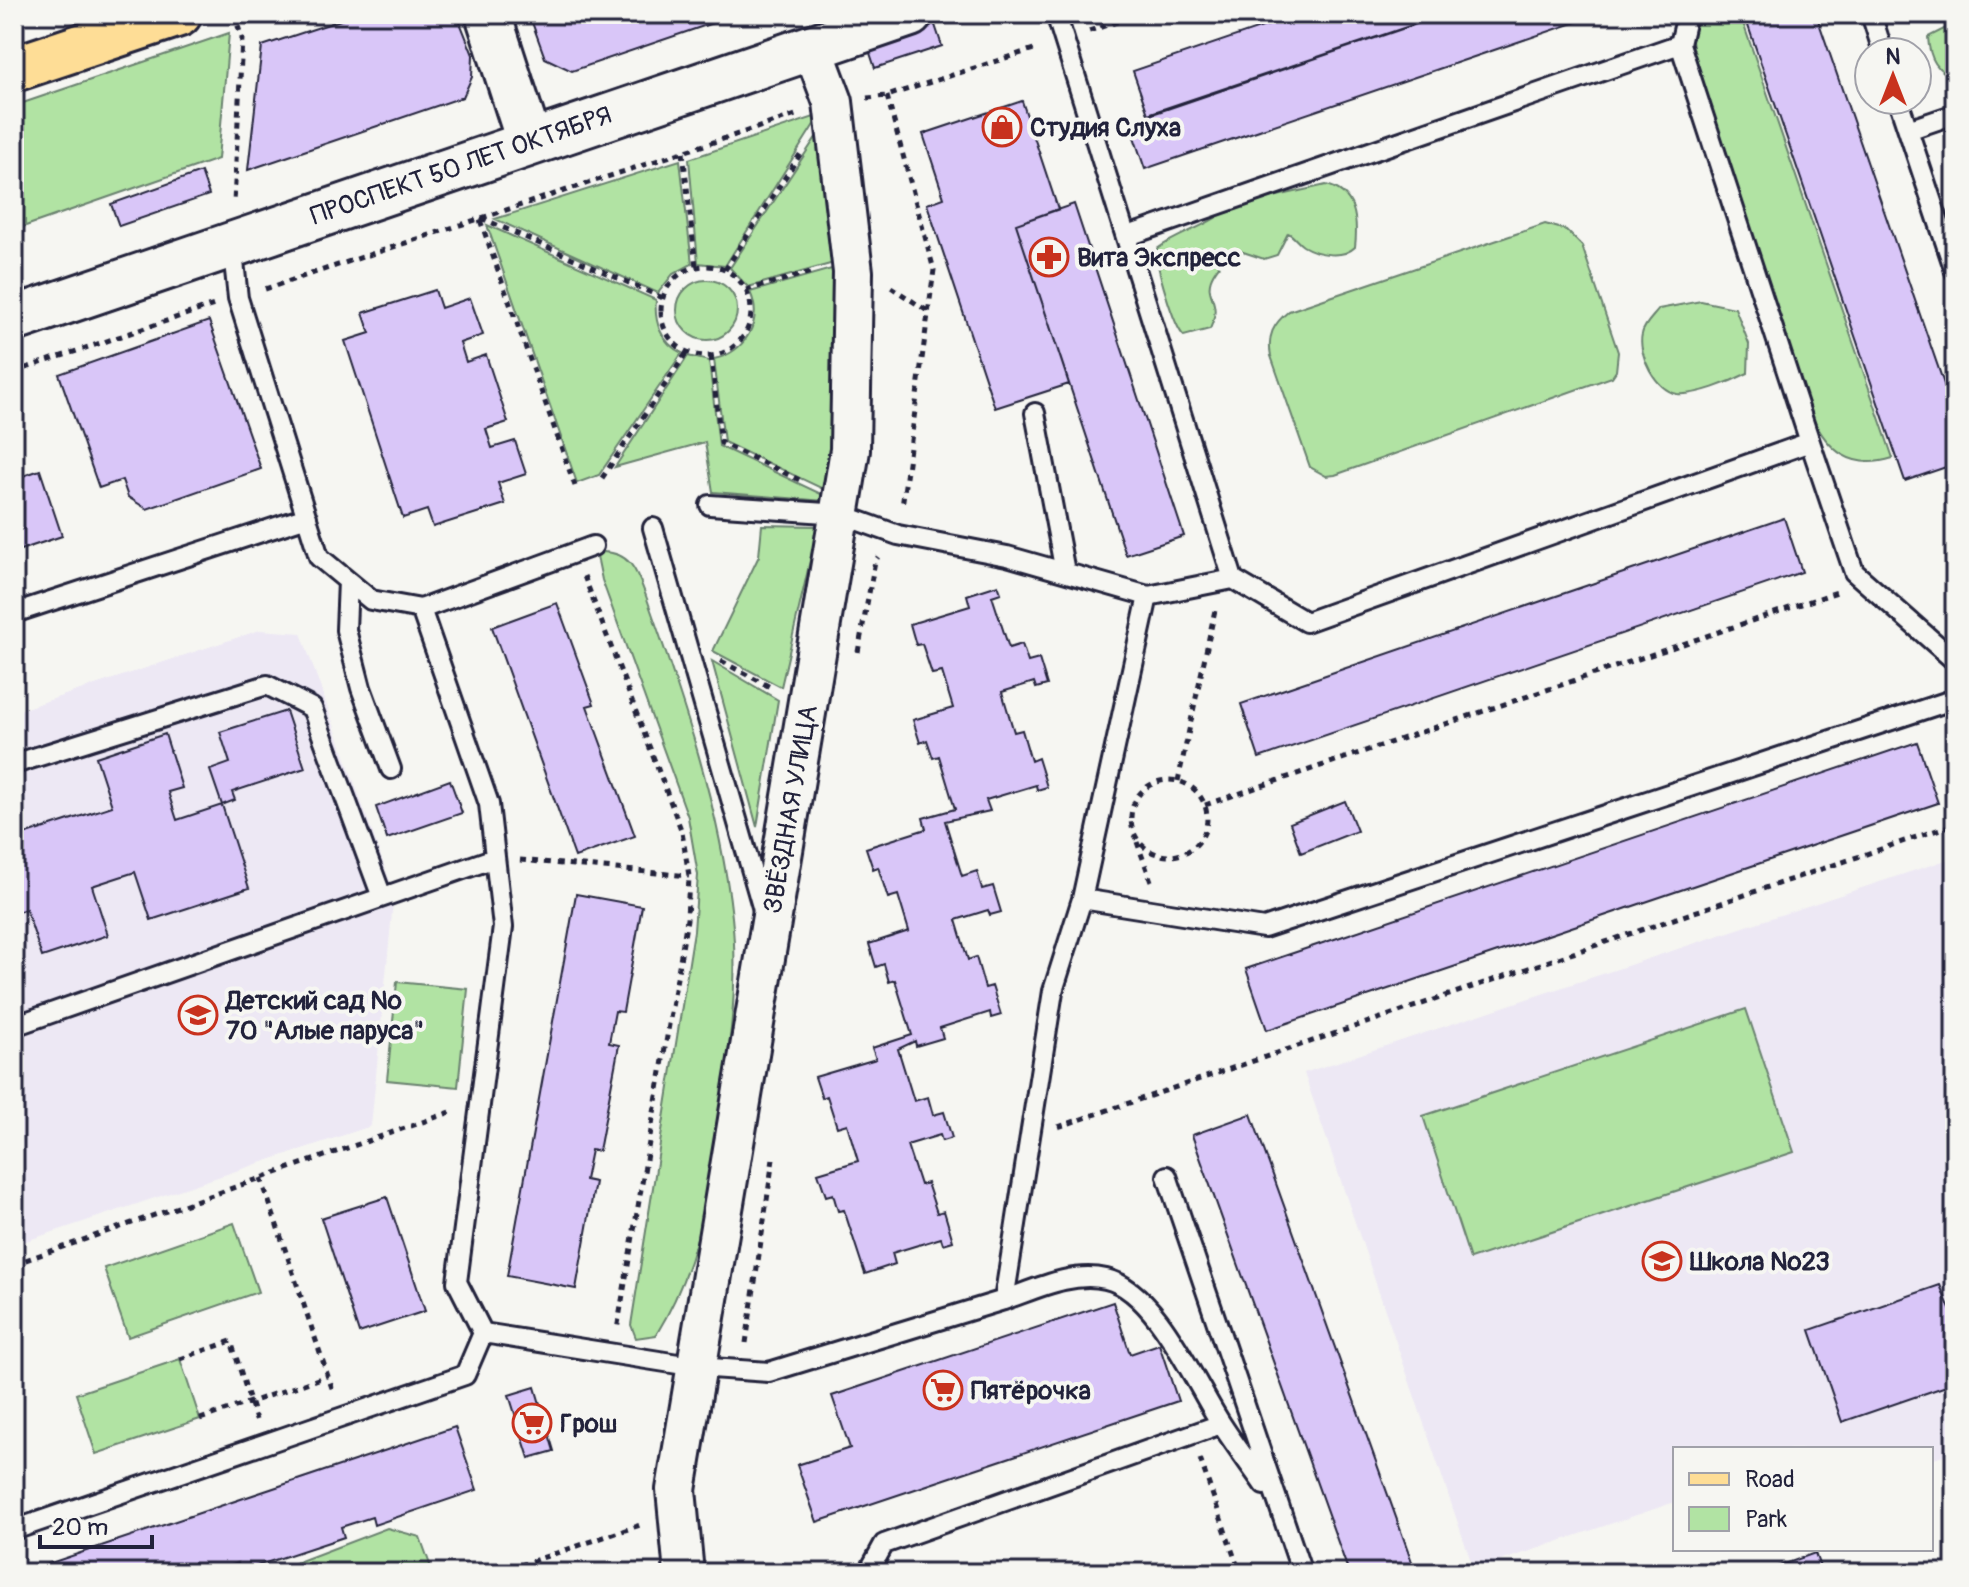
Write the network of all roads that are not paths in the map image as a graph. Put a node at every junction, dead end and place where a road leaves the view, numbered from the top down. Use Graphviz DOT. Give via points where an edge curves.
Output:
graph roads {
  1 [pos="179,14"];
  2 [pos="488,14"];
  3 [pos="910,14"];
  4 [pos="1056,14"];
  5 [pos="1687,14"];
  6 [pos="1871,14"];
  7 [pos="1878,36"];
  8 [pos="1680,44"];
  9 [pos="812,46"];
  10 [pos="14,69"];
  11 [pos="1955,114"];
  12 [pos="1903,116"];
  13 [pos="1908,130"];
  14 [pos="529,141"];
  15 [pos="1128,236"];
  16 [pos="232,243"];
  17 [pos="1955,271"];
  18 [pos="14,319"];
  19 [pos="1035,413"];
  20 [pos="1810,442"];
  21 [pos="710,505"];
  22 [pos="841,507"];
  23 [pos="307,517"];
  24 [pos="653,528"];
  25 [pos="593,546"];
  26 [pos="1065,572"];
  27 [pos="1227,580"];
  28 [pos="348,581"];
  29 [pos="1148,596"];
  30 [pos="421,609"];
  31 [pos="14,613"];
  32 [pos="1955,661"];
  33 [pos="1955,699"];
  34 [pos="14,764"];
  35 [pos="391,769"];
  36 [pos="495,858"];
  37 [pos="382,897"];
  38 [pos="1082,899"];
  39 [pos="770,932"];
  40 [pos="14,1026"];
  41 [pos="1167,1176"];
  42 [pos="1004,1300"];
  43 [pos="483,1333"];
  44 [pos="697,1367"];
  45 [pos="1221,1424"];
  46 [pos="1277,1503"];
  47 [pos="14,1530"];
  48 [pos="684,1573"];
  49 [pos="868,1573"];
  50 [pos="1302,1573"];
  1 -- 10 [label="main road"];
  2 -- 14 [label="street"];
  3 -- 9 [label="street, ПРОСПЕКТ 50 ЛЕТ ОКТЯБРЯ"];
  4 -- 15 [label="lane"];
  5 -- 8 [label="lane"];
  6 -- 7 [label="lane"];
  8 -- 15 [label="lane"];
  8 -- 20 [label="lane"];
  9 -- 14 [label="street, ПРОСПЕКТ 50 ЛЕТ ОКТЯБРЯ"];
  9 -- 22 [label="street, ЗВЁЗДНАЯ УЛИЦА" via="833,102 853,272 850,450"];
  11 -- 13 [label="lane"];
  12 -- 13 [label="lane"];
  13 -- 17 [label="lane"];
  14 -- 16 [label="street, ПРОСПЕКТ 50 ЛЕТ ОКТЯБРЯ"];
  15 -- 27 [label="lane"];
  16 -- 18 [label="street, ПРОСПЕКТ 50 ЛЕТ ОКТЯБРЯ"];
  16 -- 23 [label="lane" via="238,298"];
  19 -- 26 [label="lane"];
  20 -- 27 [label="lane" via="1306,622"];
  20 -- 32 [label="lane" via="1854,572"];
  21 -- 22 [label="lane"];
  22 -- 26 [label="lane" via="898,535"];
  22 -- 39 [label="street, ЗВЁЗДНАЯ УЛИЦА"];
  23 -- 28 [label="lane" via="319,557"];
  23 -- 31 [label="lane"];
  24 -- 39 [label="lane"];
  25 -- 30 [label="lane"];
  26 -- 29 [label="lane"];
  27 -- 29 [label="lane"];
  28 -- 30 [label="lane" via="371,600"];
  28 -- 35 [label="lane" via="346,630"];
  29 -- 38 [label="lane"];
  30 -- 36 [label="lane" via="489,804"];
  33 -- 38 [label="lane" via="1264,928"];
  34 -- 37 [label="lane" via="267,685 312,708"];
  36 -- 37 [label="lane"];
  36 -- 43 [label="lane" via="503,927 457,1282"];
  37 -- 40 [label="lane"];
  38 -- 42 [label="lane" via="1053,991"];
  39 -- 44 [label="street, ЗВЁЗДНАЯ УЛИЦА"];
  41 -- 46 [label="lane"];
  42 -- 44 [label="lane" via="769,1372"];
  42 -- 45 [label="lane" via="1083,1277 1107,1279 1126,1288 1170,1339"];
  43 -- 44 [label="lane"];
  43 -- 47 [label="lane" via="465,1375"];
  44 -- 48 [label="street, ЗВЁЗДНАЯ УЛИЦА" via="676,1490"];
  45 -- 46 [label="lane"];
  45 -- 49 [label="lane" via="884,1544"];
  46 -- 50 [label="lane"];
}
